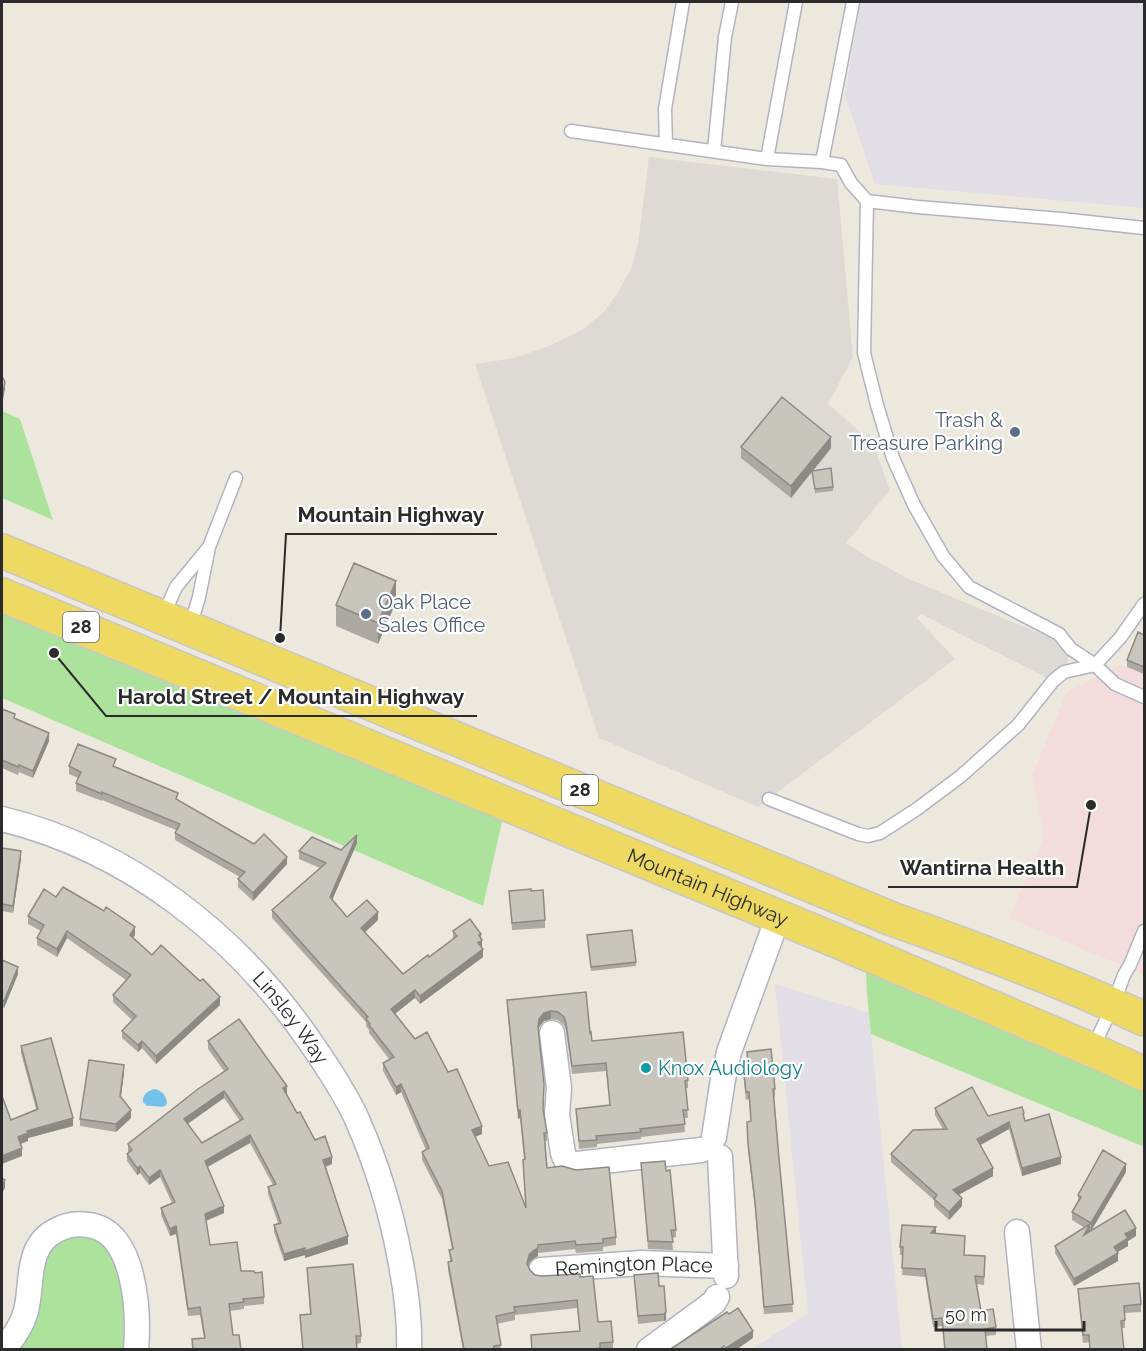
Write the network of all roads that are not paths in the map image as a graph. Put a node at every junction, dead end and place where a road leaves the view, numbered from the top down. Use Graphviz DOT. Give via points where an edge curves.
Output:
graph roads {
  1 [pos="682,2"];
  2 [pos="732,2"];
  3 [pos="796,2"];
  4 [pos="853,2"];
  5 [pos="571,131"];
  6 [pos="666,144"];
  7 [pos="714,151"];
  8 [pos="767,159"];
  9 [pos="822,162"];
  10 [pos="867,201"];
  11 [pos="1144,228"];
  12 [pos="236,478"];
  13 [pos="209,547"];
  14 [pos="2,551"];
  15 [pos="2,595"];
  16 [pos="1144,604"];
  17 [pos="176,622"];
  18 [pos="1071,649"];
  19 [pos="161,660"];
  20 [pos="1095,665"];
  21 [pos="1064,672"];
  22 [pos="1144,697"];
  23 [pos="769,799"];
  24 [pos="2,819"];
  25 [pos="778,916"];
  26 [pos="1144,931"];
  27 [pos="1113,1005"];
  28 [pos="1144,1019"];
  29 [pos="552,1033"];
  30 [pos="1092,1050"];
  31 [pos="1144,1074"];
  32 [pos="712,1148"];
  33 [pos="1017,1232"];
  34 [pos="541,1270"];
  35 [pos="723,1280"];
  36 [pos="2,1350"];
  37 [pos="136,1350"];
  38 [pos="409,1350"];
  39 [pos="649,1350"];
  40 [pos="1029,1350"];
  1 -- 6 [label="lane" via="665,109"];
  2 -- 7 [label="lane"];
  3 -- 8 [label="lane"];
  4 -- 9 [label="lane"];
  5 -- 6 [label="lane"];
  6 -- 7 [label="lane"];
  7 -- 8 [label="lane"];
  8 -- 9 [label="lane"];
  9 -- 10 [label="lane" via="841,165"];
  10 -- 11 [label="lane"];
  10 -- 18 [label="lane" via="864,353 893,458 906,487 943,556 969,587 1059,634"];
  12 -- 13 [label="lane"];
  13 -- 17 [label="lane" via="199,597"];
  13 -- 17 [label="lane" via="176,587"];
  14 -- 17 [label="main road, Mountain Highway / 28"];
  15 -- 19 [label="main road, Mountain Highway / 28"];
  16 -- 20 [label="lane"];
  17 -- 19 [label="main road"];
  17 -- 27 [label="main road, Mountain Highway / 28" via="892,919"];
  18 -- 20 [label="lane"];
  18 -- 21 [label="lane"];
  19 -- 25 [label="main road, Mountain Highway / 28"];
  20 -- 21 [label="lane"];
  20 -- 22 [label="lane" via="1115,684"];
  21 -- 23 [label="lane" via="1018,725 961,776 880,833 858,834"];
  24 -- 38 [label="street, Linsley Way" via="80,845 188,910 224,940 292,1015 355,1115 378,1171 404,1281"];
  25 -- 30 [label="main road, Mountain Highway / 28"];
  25 -- 32 [label="street, Remington Place" via="729,1052"];
  26 -- 27 [label="lane"];
  27 -- 28 [label="main road, Mountain Highway / 28"];
  27 -- 30 [label="lane"];
  29 -- 32 [label="street" via="559,1088 557,1115 568,1162"];
  30 -- 31 [label="main road, Mountain Highway / 28"];
  32 -- 35 [label="street, Remington Place"];
  33 -- 40 [label="street"];
  34 -- 35 [label="street, Remington Place" via="630,1263"];
  35 -- 39 [label="street, Remington Place" via="714,1302"];
  36 -- 37 [label="street" via="25,1314 37,1248 51,1233 83,1224 108,1233 123,1252 134,1290"];
}
